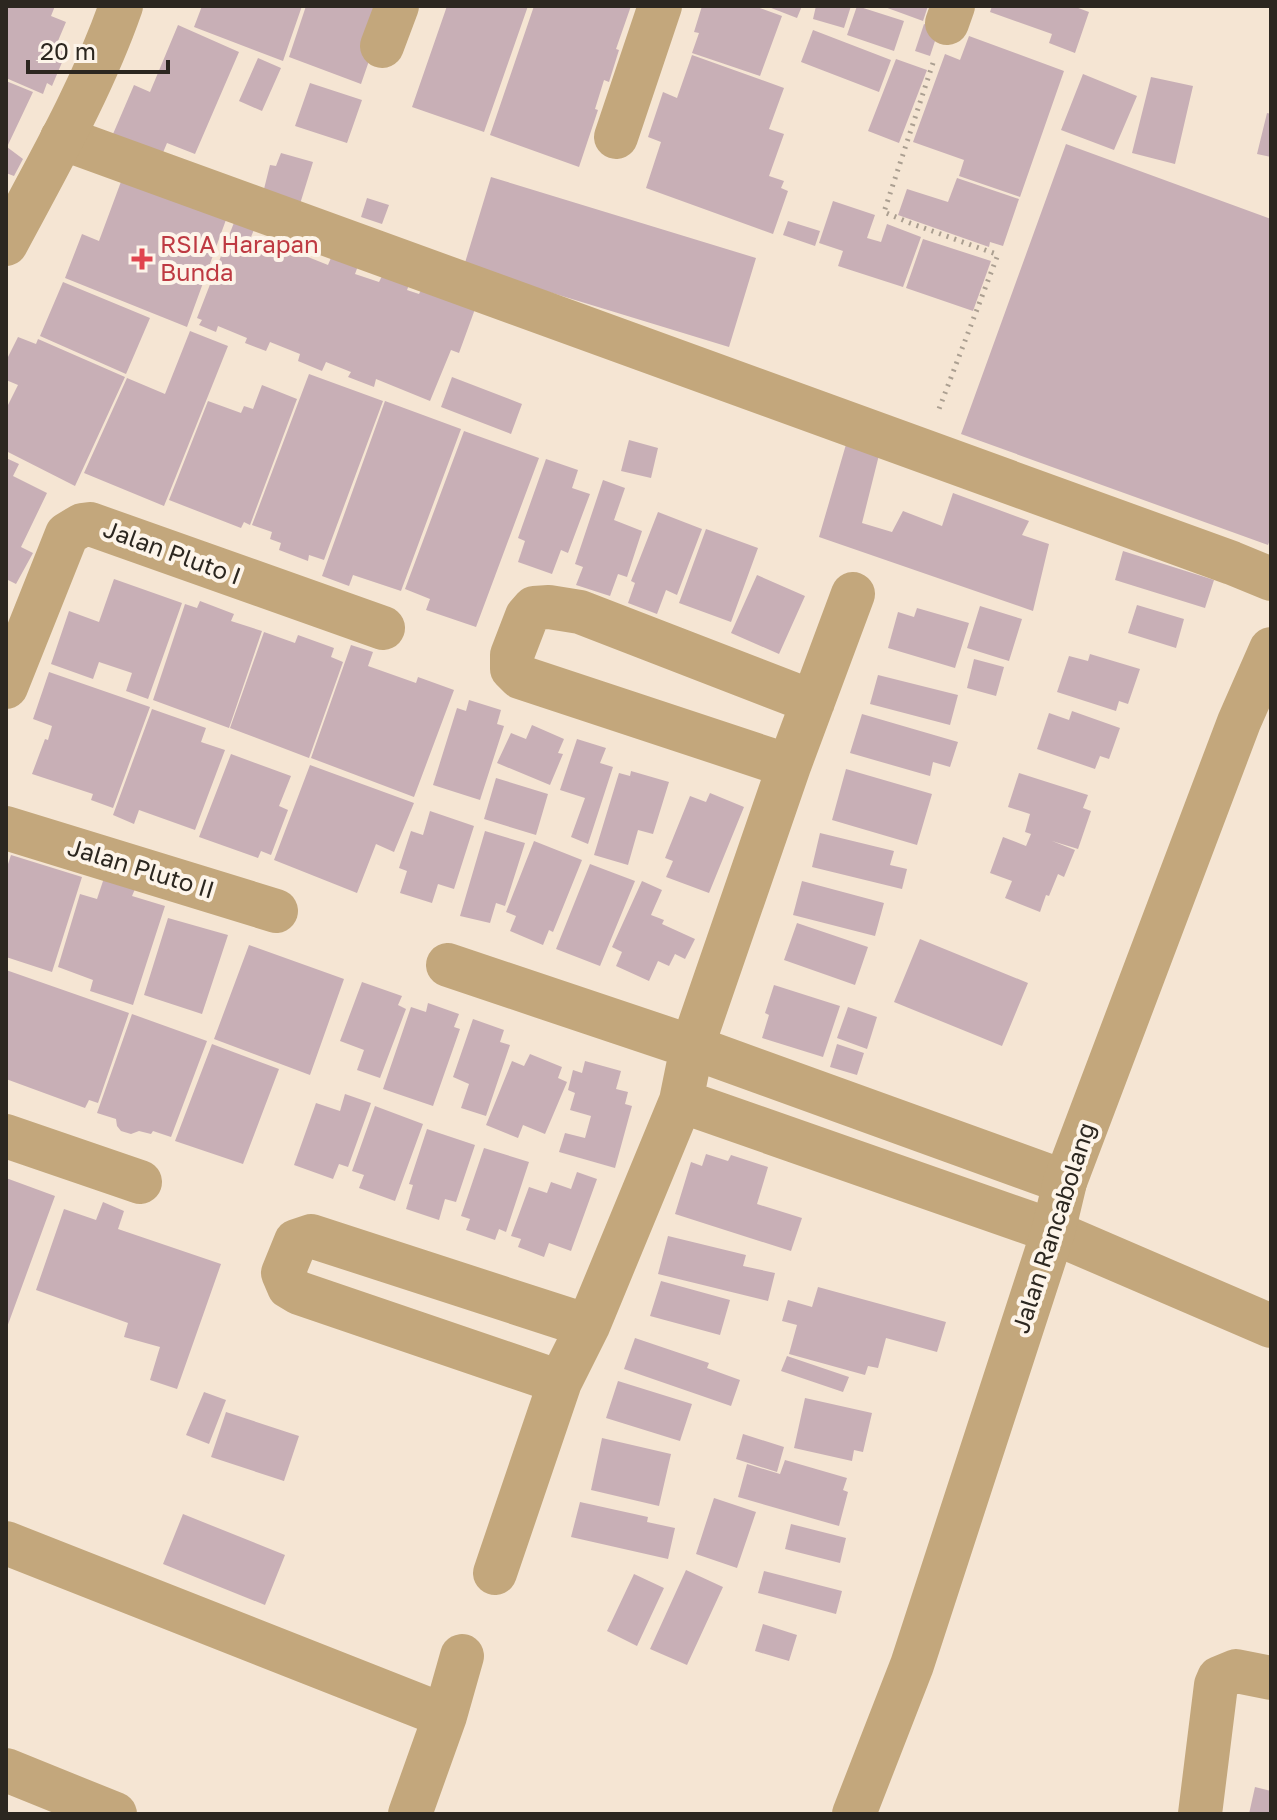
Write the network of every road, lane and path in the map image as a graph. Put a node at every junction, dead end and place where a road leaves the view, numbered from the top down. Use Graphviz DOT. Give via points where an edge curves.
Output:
graph roads {
  1 [pos="121,6"];
  2 [pos="397,6"];
  3 [pos="660,6"];
  4 [pos="950,14"];
  5 [pos="382,46"];
  6 [pos="616,137"];
  7 [pos="62,138"];
  8 [pos="6,244"];
  9 [pos="923,450"];
  10 [pos="1258,573"];
  11 [pos="853,594"];
  12 [pos="383,628"];
  13 [pos="16,632"];
  14 [pos="1271,649"];
  15 [pos="6,687"];
  16 [pos="813,702"];
  17 [pos="789,766"];
  18 [pos="6,828"];
  19 [pos="276,911"];
  20 [pos="448,965"];
  21 [pos="692,1047"];
  22 [pos="681,1101"];
  23 [pos="6,1136"];
  24 [pos="140,1182"];
  25 [pos="1065,1182"];
  26 [pos="1053,1232"];
  27 [pos="588,1326"];
  28 [pos="1271,1326"];
  29 [pos="560,1382"];
  30 [pos="6,1543"];
  31 [pos="495,1573"];
  32 [pos="462,1656"];
  33 [pos="1271,1678"];
  34 [pos="445,1716"];
  35 [pos="6,1770"];
  36 [pos="115,1814"];
  37 [pos="410,1814"];
  38 [pos="854,1814"];
  39 [pos="1200,1814"];
  1 -- 7 [label="street"];
  2 -- 5 [label="street"];
  3 -- 6 [label="street"];
  4 -- 9 [label="path" via="884,212 997,257"];
  7 -- 8 [label="street"];
  7 -- 9 [label="street"];
  9 -- 10 [label="street"];
  11 -- 16 [label="street"];
  12 -- 13 [label="street, Jalan Pluto I" via="90,524 67,534"];
  13 -- 15 [label="street, Jalan Pluto I"];
  14 -- 25 [label="street, Jalan Rancabolang"];
  16 -- 17 [label="street"];
  16 -- 17 [label="street" via="580,612 549,607 534,608 527,616 512,655 512,669 520,677"];
  17 -- 21 [label="street"];
  18 -- 19 [label="street, Jalan Pluto II"];
  20 -- 21 [label="street"];
  21 -- 22 [label="street"];
  21 -- 25 [label="street"];
  22 -- 26 [label="street"];
  22 -- 27 [label="street"];
  23 -- 24 [label="street"];
  25 -- 26 [label="street, Jalan Rancabolang"];
  26 -- 28 [label="street"];
  26 -- 38 [label="street, Jalan Rancabolang" via="909,1674"];
  27 -- 29 [label="street"];
  27 -- 29 [label="street" via="311,1236 296,1241 283,1273 289,1287 299,1293"];
  29 -- 31 [label="street"];
  30 -- 34 [label="street"];
  32 -- 34 [label="street"];
  33 -- 39 [label="street" via="1236,1671 1219,1678"];
  34 -- 37 [label="street"];
  35 -- 36 [label="street"];
}
